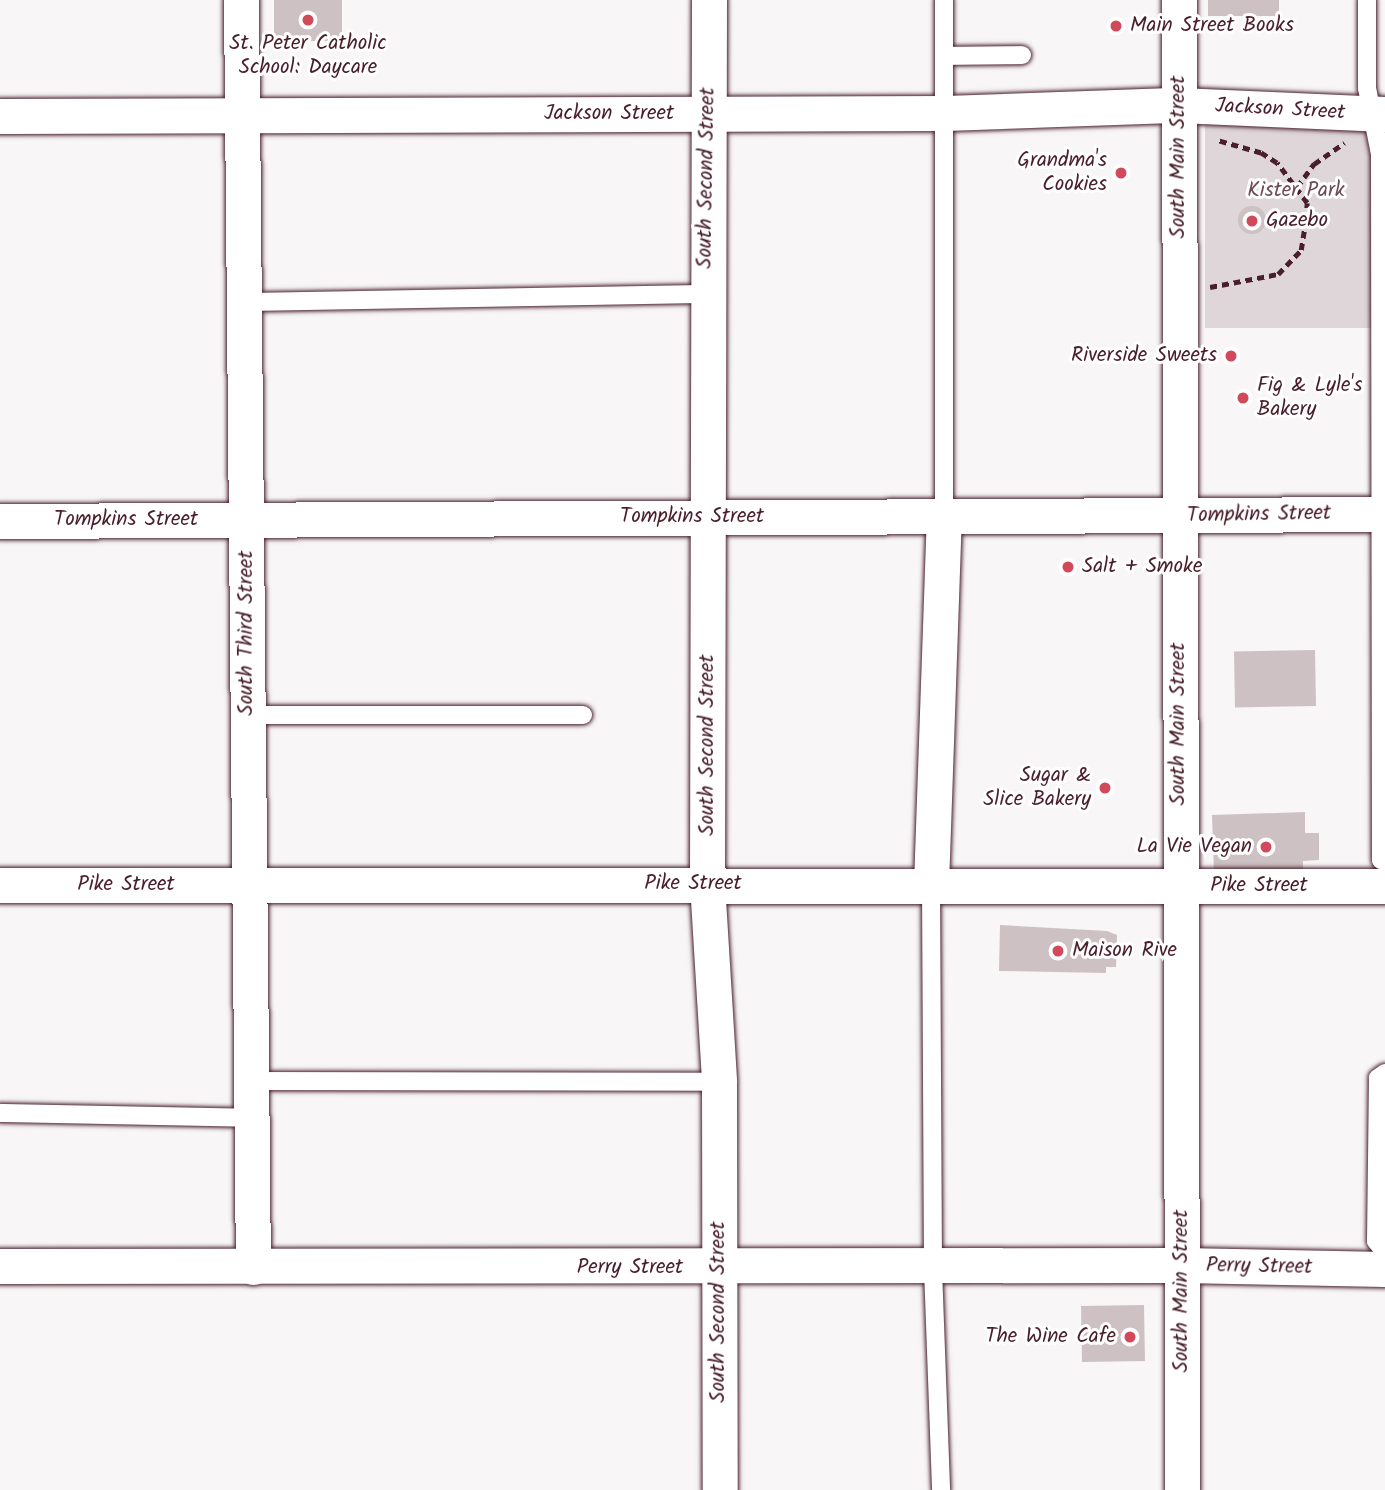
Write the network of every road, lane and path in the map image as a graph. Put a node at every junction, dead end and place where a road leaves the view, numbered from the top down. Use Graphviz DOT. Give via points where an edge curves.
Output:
graph roads {
  1 [pos="241,0"];
  2 [pos="709,0"];
  3 [pos="944,0"];
  4 [pos="1179,0"];
  5 [pos="1367,0"];
  6 [pos="1022,55"];
  7 [pos="945,56"];
  8 [pos="945,113"];
  9 [pos="708,114"];
  10 [pos="1371,114"];
  11 [pos="242,115"];
  12 [pos="0,116"];
  13 [pos="1180,121"];
  14 [pos="1297,187"];
  15 [pos="1306,220"];
  16 [pos="1268,222"];
  17 [pos="1178,290"];
  18 [pos="706,294"];
  19 [pos="244,302"];
  20 [pos="1383,514"];
  21 [pos="709,516"];
  22 [pos="944,516"];
  23 [pos="1178,516"];
  24 [pos="246,519"];
  25 [pos="0,521"];
  26 [pos="248,715"];
  27 [pos="583,715"];
  28 [pos="1385,860"];
  29 [pos="707,883"];
  30 [pos="0,885"];
  31 [pos="249,885"];
  32 [pos="931,885"];
  33 [pos="1181,886"];
  34 [pos="1385,886"];
  35 [pos="1385,1073"];
  36 [pos="251,1081"];
  37 [pos="719,1082"];
  38 [pos="0,1114"];
  39 [pos="252,1118"];
  40 [pos="1385,1252"];
  41 [pos="1182,1265"];
  42 [pos="0,1266"];
  43 [pos="253,1267"];
  44 [pos="719,1268"];
  45 [pos="933,1269"];
  46 [pos="1385,1269"];
  47 [pos="720,1490"];
  48 [pos="941,1490"];
  49 [pos="1182,1490"];
  1 -- 11 [label="street, South Third Street"];
  2 -- 9 [label="street, South Second Street"];
  3 -- 7 [label="lane"];
  4 -- 13 [label="street, South Main Street"];
  5 -- 10 [label="lane"];
  6 -- 7 [label="lane"];
  7 -- 8 [label="lane"];
  8 -- 9 [label="street, Jackson Street"];
  8 -- 13 [label="street, Jackson Street"];
  8 -- 22 [label="lane"];
  9 -- 11 [label="street, Jackson Street"];
  9 -- 18 [label="street, South Second Street"];
  10 -- 13 [label="street, Jackson Street"];
  10 -- 14 [label="path" via="1314,164"];
  10 -- 20 [label="lane" via="1380,154"];
  11 -- 12 [label="street, Jackson Street"];
  11 -- 19 [label="street, South Third Street"];
  13 -- 14 [label="path" via="1261,153"];
  13 -- 17 [label="street, South Main Street"];
  14 -- 15 [label="path" via="1307,203"];
  15 -- 16 [label="path"];
  15 -- 17 [label="path" via="1301,250 1278,274"];
  17 -- 23 [label="street, South Main Street"];
  18 -- 19 [label="lane"];
  18 -- 21 [label="street, South Second Street"];
  19 -- 24 [label="street, South Third Street"];
  20 -- 23 [label="street, Tompkins Street"];
  20 -- 28 [label="lane" via="1381,860"];
  21 -- 22 [label="street, Tompkins Street"];
  21 -- 24 [label="street, Tompkins Street"];
  21 -- 29 [label="street, South Second Street"];
  22 -- 23 [label="street, Tompkins Street"];
  22 -- 32 [label="street"];
  23 -- 33 [label="street, South Main Street"];
  24 -- 25 [label="street, Tompkins Street"];
  24 -- 26 [label="street, South Third Street"];
  26 -- 27 [label="lane"];
  26 -- 31 [label="street, South Third Street"];
  29 -- 31 [label="street, Pike Street"];
  29 -- 32 [label="street, Pike Street"];
  29 -- 37 [label="street, South Second Street"];
  30 -- 31 [label="street, Pike Street"];
  31 -- 36 [label="street, South Third Street"];
  32 -- 33 [label="street, Pike Street"];
  32 -- 45 [label="lane"];
  33 -- 34 [label="street, Pike Street"];
  33 -- 41 [label="street, South Main Street"];
  35 -- 40 [label="lane" via="1378,1078 1376,1241"];
  36 -- 37 [label="lane"];
  36 -- 39 [label="street, South Third Street"];
  37 -- 44 [label="street, South Second Street"];
  38 -- 39 [label="lane"];
  39 -- 43 [label="street, South Third Street"];
  41 -- 45 [label="street, Perry Street"];
  41 -- 46 [label="street, Perry Street"];
  41 -- 49 [label="street, South Main Street"];
  42 -- 43 [label="street, Perry Street"];
  43 -- 44 [label="street, Perry Street"];
  44 -- 45 [label="street, Perry Street"];
  44 -- 47 [label="street, South Second Street"];
  45 -- 48 [label="lane"];
}
